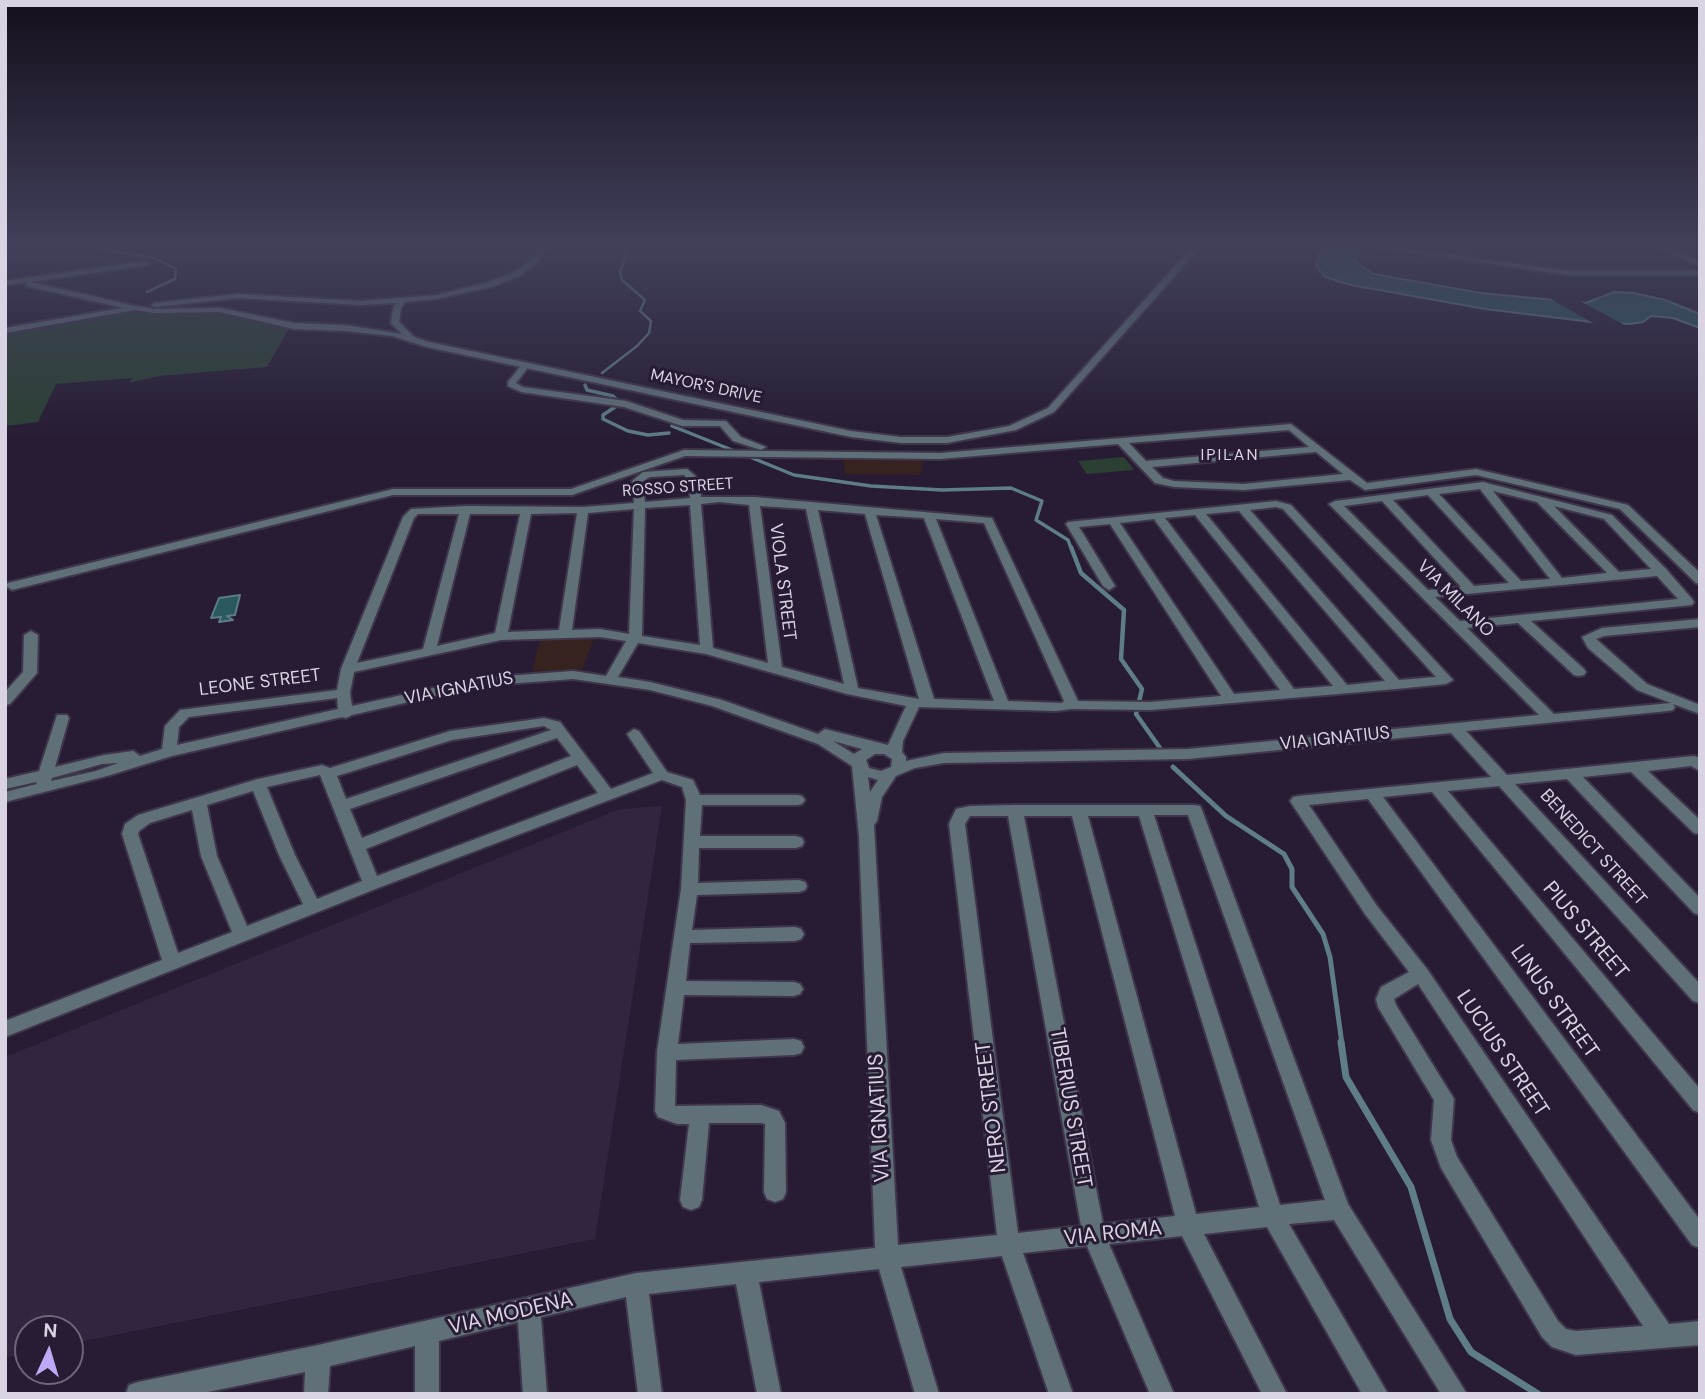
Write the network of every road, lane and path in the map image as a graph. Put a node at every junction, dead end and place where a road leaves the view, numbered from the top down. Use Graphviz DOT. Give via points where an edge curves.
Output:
graph roads {
  1 [pos="101,310"];
  2 [pos="125,310"];
  3 [pos="146,310"];
  4 [pos="212,310"];
  5 [pos="221,310"];
  6 [pos="399,310"];
  7 [pos="1140,310"];
  8 [pos="5,328"];
  9 [pos="411,338"];
  10 [pos="526,365"];
  11 [pos="1120,440"];
  12 [pos="1317,450"];
  13 [pos="786,452"];
  14 [pos="1142,464"];
  15 [pos="1350,477"];
  16 [pos="1483,485"];
  17 [pos="1431,492"];
  18 [pos="1385,498"];
  19 [pos="1540,499"];
  20 [pos="696,500"];
  21 [pos="754,500"];
  22 [pos="811,505"];
  23 [pos="640,506"];
  24 [pos="1242,508"];
  25 [pos="466,509"];
  26 [pos="869,509"];
  27 [pos="526,510"];
  28 [pos="583,510"];
  29 [pos="1198,512"];
  30 [pos="928,514"];
  31 [pos="1157,516"];
  32 [pos="1113,520"];
  33 [pos="1662,572"];
  34 [pos="1616,576"];
  35 [pos="1700,580"];
  36 [pos="1559,582"];
  37 [pos="1518,585"];
  38 [pos="12,586"];
  39 [pos="1109,586"];
  40 [pos="1471,590"];
  41 [pos="1425,594"];
  42 [pos="1521,619"];
  43 [pos="1700,623"];
  44 [pos="1456,625"];
  45 [pos="565,632"];
  46 [pos="31,635"];
  47 [pos="500,636"];
  48 [pos="635,637"];
  49 [pos="430,649"];
  50 [pos="707,650"];
  51 [pos="348,669"];
  52 [pos="776,670"];
  53 [pos="1579,672"];
  54 [pos="611,678"];
  55 [pos="1396,685"];
  56 [pos="1344,690"];
  57 [pos="852,691"];
  58 [pos="343,693"];
  59 [pos="1291,695"];
  60 [pos="1231,700"];
  61 [pos="5,701"];
  62 [pos="921,703"];
  63 [pos="1070,705"];
  64 [pos="1003,706"];
  65 [pos="1668,707"];
  66 [pos="1700,710"];
  67 [pos="346,714"];
  68 [pos="749,714"];
  69 [pos="62,718"];
  70 [pos="1550,718"];
  71 [pos="1455,727"];
  72 [pos="561,732"];
  73 [pos="634,734"];
  74 [pos="169,752"];
  75 [pos="891,755"];
  76 [pos="580,758"];
  77 [pos="1697,764"];
  78 [pos="858,765"];
  79 [pos="1635,767"];
  80 [pos="328,774"];
  81 [pos="1570,774"];
  82 [pos="662,775"];
  83 [pos="1506,780"];
  84 [pos="43,781"];
  85 [pos="5,784"];
  86 [pos="258,784"];
  87 [pos="1436,787"];
  88 [pos="1372,793"];
  89 [pos="607,794"];
  90 [pos="5,797"];
  91 [pos="694,800"];
  92 [pos="797,800"];
  93 [pos="198,801"];
  94 [pos="341,807"];
  95 [pos="1015,810"];
  96 [pos="1079,811"];
  97 [pos="1145,811"];
  98 [pos="1700,829"];
  99 [pos="867,836"];
  100 [pos="692,842"];
  101 [pos="796,842"];
  102 [pos="357,846"];
  103 [pos="372,884"];
  104 [pos="799,886"];
  105 [pos="689,889"];
  106 [pos="313,907"];
  107 [pos="1700,909"];
  108 [pos="794,934"];
  109 [pos="242,935"];
  110 [pos="681,937"];
  111 [pos="172,964"];
  112 [pos="1422,974"];
  113 [pos="674,988"];
  114 [pos="794,989"];
  115 [pos="1700,996"];
  116 [pos="5,1028"];
  117 [pos="794,1047"];
  118 [pos="667,1052"];
  119 [pos="1700,1104"];
  120 [pos="700,1113"];
  121 [pos="775,1192"];
  122 [pos="691,1200"];
  123 [pos="1339,1209"];
  124 [pos="1273,1217"];
  125 [pos="1188,1226"];
  126 [pos="1094,1236"];
  127 [pos="1700,1238"];
  128 [pos="1009,1245"];
  129 [pos="887,1258"];
  130 [pos="745,1271"];
  131 [pos="636,1284"];
  132 [pos="529,1310"];
  133 [pos="428,1333"];
  134 [pos="1700,1333"];
  135 [pos="1664,1337"];
  136 [pos="318,1357"];
  137 [pos="222,1385"];
  138 [pos="138,1394"];
  139 [pos="316,1394"];
  140 [pos="426,1394"];
  141 [pos="534,1394"];
  142 [pos="650,1394"];
  143 [pos="769,1394"];
  144 [pos="927,1394"];
  145 [pos="1061,1394"];
  146 [pos="1162,1394"];
  147 [pos="1275,1394"];
  148 [pos="1376,1394"];
  149 [pos="1455,1394"];
  1 -- 8 [label="street, MAYOR'S DRIVE"];
  2 -- 8 [label="street, MAYOR'S DRIVE"];
  3 -- 4 [label="street, MAYOR'S DRIVE"];
  5 -- 9 [label="street, MAYOR'S DRIVE" via="294,326 359,329"];
  6 -- 9 [label="street" via="395,323"];
  7 -- 10 [label="street, MAYOR'S DRIVE" via="1051,410 1027,423 980,436 915,440 866,436"];
  9 -- 10 [label="street, MAYOR'S DRIVE"];
  10 -- 13 [label="street" via="511,384 521,389 626,404 682,423 723,423 742,442"];
  11 -- 12 [label="street" via="1291,427"];
  11 -- 13 [label="street" via="940,456"];
  11 -- 14 [label="street"];
  12 -- 14 [label="street"];
  12 -- 15 [label="street"];
  13 -- 38 [label="street" via="672,454 572,492 393,492"];
  14 -- 15 [label="street" via="1159,481 1184,485 1244,487"];
  15 -- 35 [label="street" via="1365,487 1476,472 1617,504 1634,513"];
  16 -- 17 [label="street"];
  16 -- 19 [label="street"];
  16 -- 36 [label="street"];
  17 -- 18 [label="street"];
  17 -- 37 [label="street"];
  18 -- 40 [label="street"];
  18 -- 41 [label="street, VIA MILANO" via="1335,504"];
  19 -- 33 [label="street" via="1608,517"];
  19 -- 34 [label="street"];
  20 -- 21 [label="street, ROSSO STREET"];
  20 -- 23 [label="street, ROSSO STREET"];
  20 -- 23 [label="street" via="691,473 653,473 638,479"];
  20 -- 50 [label="street"];
  21 -- 22 [label="street, ROSSO STREET"];
  21 -- 52 [label="street, VIOLA STREET"];
  22 -- 26 [label="street, ROSSO STREET"];
  22 -- 57 [label="street"];
  23 -- 28 [label="street, ROSSO STREET"];
  23 -- 48 [label="street"];
  24 -- 29 [label="street"];
  24 -- 55 [label="street"];
  24 -- 55 [label="street" via="1287,507 1446,680"];
  25 -- 27 [label="street, ROSSO STREET"];
  25 -- 49 [label="street"];
  25 -- 51 [label="street, ROSSO STREET" via="415,511 409,517"];
  26 -- 30 [label="street, ROSSO STREET"];
  26 -- 62 [label="street"];
  27 -- 28 [label="street, ROSSO STREET"];
  27 -- 47 [label="street"];
  28 -- 45 [label="street"];
  29 -- 31 [label="street"];
  29 -- 56 [label="street"];
  30 -- 63 [label="street, ROSSO STREET" via="990,522 1072,698"];
  30 -- 64 [label="street"];
  31 -- 32 [label="street"];
  31 -- 59 [label="street"];
  32 -- 39 [label="street" via="1072,524"];
  32 -- 60 [label="street"];
  33 -- 34 [label="street"];
  33 -- 42 [label="street" via="1688,602"];
  34 -- 36 [label="street"];
  36 -- 37 [label="street"];
  37 -- 40 [label="street"];
  40 -- 41 [label="street"];
  41 -- 44 [label="street, VIA MILANO"];
  42 -- 44 [label="street"];
  42 -- 53 [label="street"];
  43 -- 66 [label="street" via="1589,636 1593,645 1642,687"];
  44 -- 70 [label="street, VIA MILANO"];
  45 -- 47 [label="street"];
  45 -- 48 [label="street"];
  46 -- 61 [label="street" via="30,673"];
  47 -- 49 [label="street"];
  48 -- 50 [label="street"];
  48 -- 54 [label="street"];
  49 -- 51 [label="street"];
  50 -- 52 [label="street"];
  51 -- 58 [label="street"];
  52 -- 57 [label="street"];
  54 -- 67 [label="street, VIA IGNATIUS" via="506,678"];
  54 -- 68 [label="street, VIA IGNATIUS"];
  55 -- 56 [label="street"];
  56 -- 59 [label="street"];
  57 -- 62 [label="street"];
  58 -- 67 [label="street"];
  58 -- 74 [label="street, LEONE STREET" via="185,713 172,726"];
  59 -- 60 [label="street"];
  60 -- 63 [label="street" via="1127,707"];
  62 -- 64 [label="street"];
  62 -- 75 [label="street"];
  63 -- 64 [label="street"];
  65 -- 70 [label="street, VIA IGNATIUS"];
  67 -- 74 [label="street, VIA IGNATIUS"];
  68 -- 75 [label="street, VIA IGNATIUS"];
  68 -- 78 [label="street, VIA IGNATIUS" via="824,741"];
  69 -- 84 [label="street"];
  70 -- 71 [label="street, VIA IGNATIUS"];
  71 -- 75 [label="street, VIA IGNATIUS" via="1149,756 926,760"];
  71 -- 83 [label="street, BENEDICT STREET"];
  72 -- 76 [label="street"];
  72 -- 80 [label="street" via="544,722 450,736"];
  72 -- 94 [label="street"];
  73 -- 82 [label="street"];
  74 -- 84 [label="street, VIA IGNATIUS"];
  75 -- 78 [label="street" via="866,751"];
  75 -- 78 [label="street" via="875,776"];
  75 -- 99 [label="street, VIA IGNATIUS" via="874,797"];
  76 -- 89 [label="street"];
  76 -- 102 [label="street"];
  77 -- 79 [label="street"];
  78 -- 99 [label="street, VIA IGNATIUS"];
  79 -- 81 [label="street"];
  79 -- 98 [label="street"];
  80 -- 86 [label="street" via="317,770"];
  80 -- 94 [label="street"];
  81 -- 83 [label="street"];
  81 -- 107 [label="street"];
  82 -- 89 [label="street"];
  82 -- 91 [label="street" via="688,784"];
  83 -- 87 [label="street"];
  83 -- 115 [label="street, BENEDICT STREET"];
  84 -- 85 [label="street, VIA IGNATIUS"];
  84 -- 90 [label="street, VIA IGNATIUS"];
  86 -- 93 [label="street"];
  86 -- 106 [label="street"];
  87 -- 88 [label="street"];
  87 -- 119 [label="street, PIUS STREET"];
  88 -- 112 [label="street, LUCIUS STREET" via="1298,801 1371,911"];
  88 -- 127 [label="street, LINUS STREET"];
  89 -- 103 [label="street"];
  91 -- 92 [label="street"];
  91 -- 100 [label="street"];
  93 -- 109 [label="street" via="209,856"];
  93 -- 111 [label="street" via="144,819 130,834"];
  94 -- 102 [label="street"];
  95 -- 96 [label="street"];
  95 -- 126 [label="street, TIBERIUS STREET"];
  95 -- 128 [label="street, NERO STREET" via="962,813 957,824"];
  96 -- 97 [label="street"];
  96 -- 125 [label="street"];
  97 -- 123 [label="street" via="1195,810"];
  97 -- 124 [label="street"];
  99 -- 129 [label="street, VIA IGNATIUS"];
  100 -- 101 [label="street"];
  100 -- 105 [label="street"];
  102 -- 103 [label="street"];
  103 -- 106 [label="street"];
  104 -- 105 [label="street"];
  105 -- 110 [label="street"];
  106 -- 109 [label="street"];
  108 -- 110 [label="street"];
  109 -- 111 [label="street"];
  110 -- 113 [label="street"];
  111 -- 116 [label="street"];
  112 -- 135 [label="street, LUCIUS STREET"];
  112 -- 135 [label="street" via="1388,992 1387,1007 1444,1099 1441,1140 1448,1161 1543,1318 1560,1339 1592,1343"];
  113 -- 114 [label="street"];
  113 -- 118 [label="street"];
  117 -- 118 [label="street"];
  118 -- 120 [label="street" via="665,1111"];
  120 -- 121 [label="street" via="772,1117"];
  120 -- 122 [label="street"];
  123 -- 124 [label="street, VIA ROMA"];
  123 -- 149 [label="street"];
  124 -- 125 [label="street, VIA ROMA"];
  124 -- 148 [label="street"];
  125 -- 126 [label="street, VIA ROMA"];
  125 -- 147 [label="street"];
  126 -- 128 [label="street, VIA ROMA"];
  126 -- 146 [label="street, TIBERIUS STREET"];
  128 -- 129 [label="street, VIA ROMA"];
  128 -- 145 [label="street, NERO STREET"];
  129 -- 130 [label="street, VIA MODENA"];
  129 -- 144 [label="street, VIA IGNATIUS"];
  130 -- 131 [label="street, VIA MODENA"];
  130 -- 143 [label="street"];
  131 -- 132 [label="street, VIA MODENA"];
  131 -- 142 [label="street"];
  132 -- 133 [label="street, VIA MODENA"];
  132 -- 141 [label="street"];
  133 -- 136 [label="street, VIA MODENA"];
  133 -- 140 [label="street"];
  134 -- 135 [label="street"];
  136 -- 137 [label="street, VIA MODENA"];
  136 -- 139 [label="street"];
  137 -- 138 [label="street, VIA MODENA"];
}
